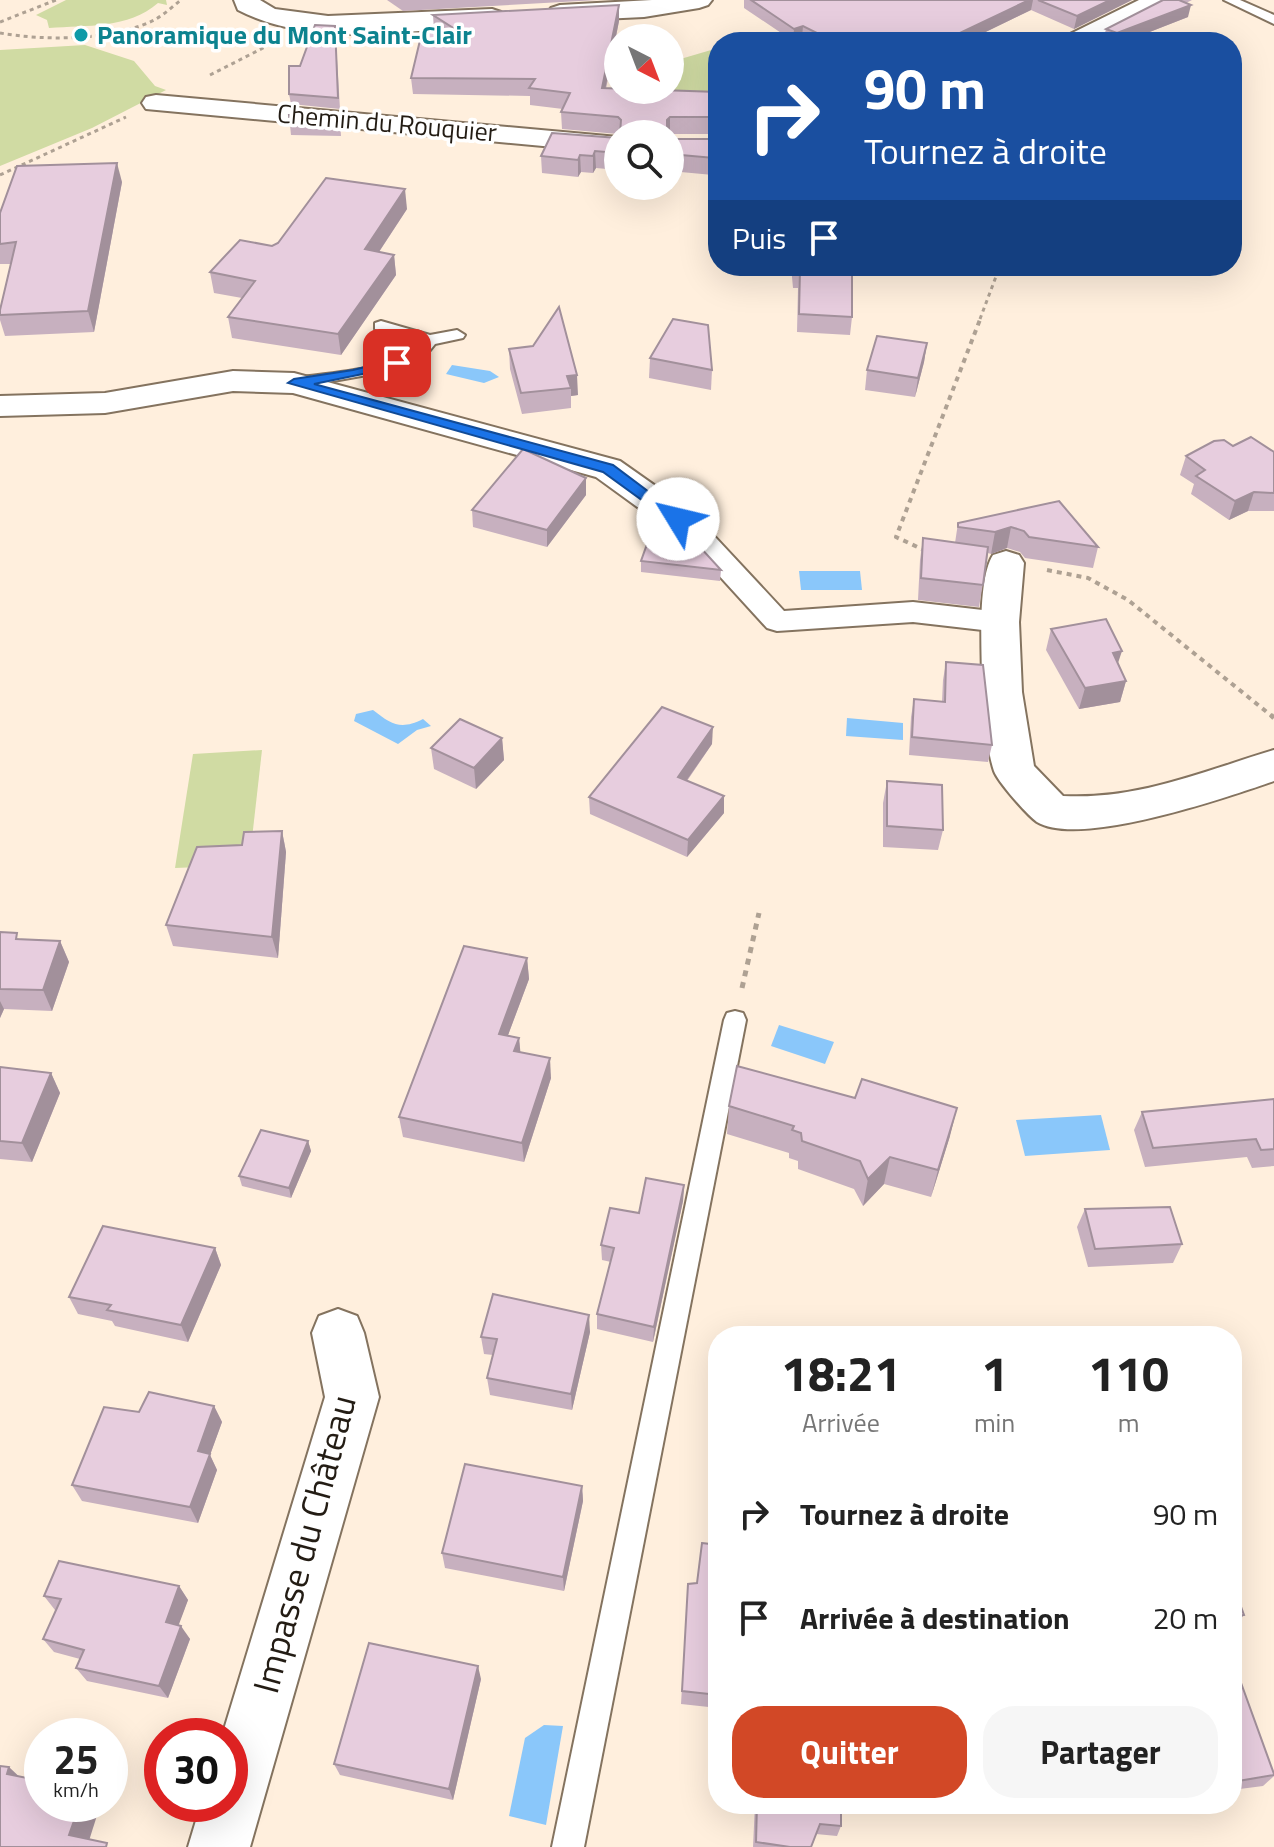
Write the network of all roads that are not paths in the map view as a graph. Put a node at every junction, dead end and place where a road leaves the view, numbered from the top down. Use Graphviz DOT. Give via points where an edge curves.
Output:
graph roads {
  1 [pos="247,0"];
  2 [pos="699,0"];
  3 [pos="1159,0"];
  4 [pos="1230,0"];
  5 [pos="1274,20"];
  6 [pos="1095,32"];
  7 [pos="156,103"];
  8 [pos="604,144"];
  9 [pos="381,326"];
  10 [pos="457,335"];
  11 [pos="430,340"];
  12 [pos="294,383"];
  13 [pos="0,406"];
  14 [pos="685,524"];
  15 [pos="1006,563"];
  16 [pos="1000,622"];
  17 [pos="1274,765"];
  18 [pos="735,1020"];
  19 [pos="338,1333"];
  20 [pos="219,1847"];
  21 [pos="568,1847"];
  1 -- 2 [label="street" via="258,13 275,19 325,23 527,15"];
  3 -- 6 [label="street"];
  4 -- 5 [label="lane"];
  7 -- 8 [label="street, Chemin du Rouquier"];
  9 -- 11 [label="lane"];
  10 -- 11 [label="lane"];
  11 -- 12 [label="lane" via="425,351 397,363"];
  12 -- 13 [label="street" via="233,381 105,403"];
  12 -- 14 [label="street" via="608,469"];
  14 -- 16 [label="street" via="777,621 913,612"];
  15 -- 16 [label="street"];
  16 -- 17 [label="street" via="1002,692 1014,771 1052,811 1132,809"];
  18 -- 21 [label="lane"];
  19 -- 20 [label="street, Impasse du Château" via="352,1397"];
}
